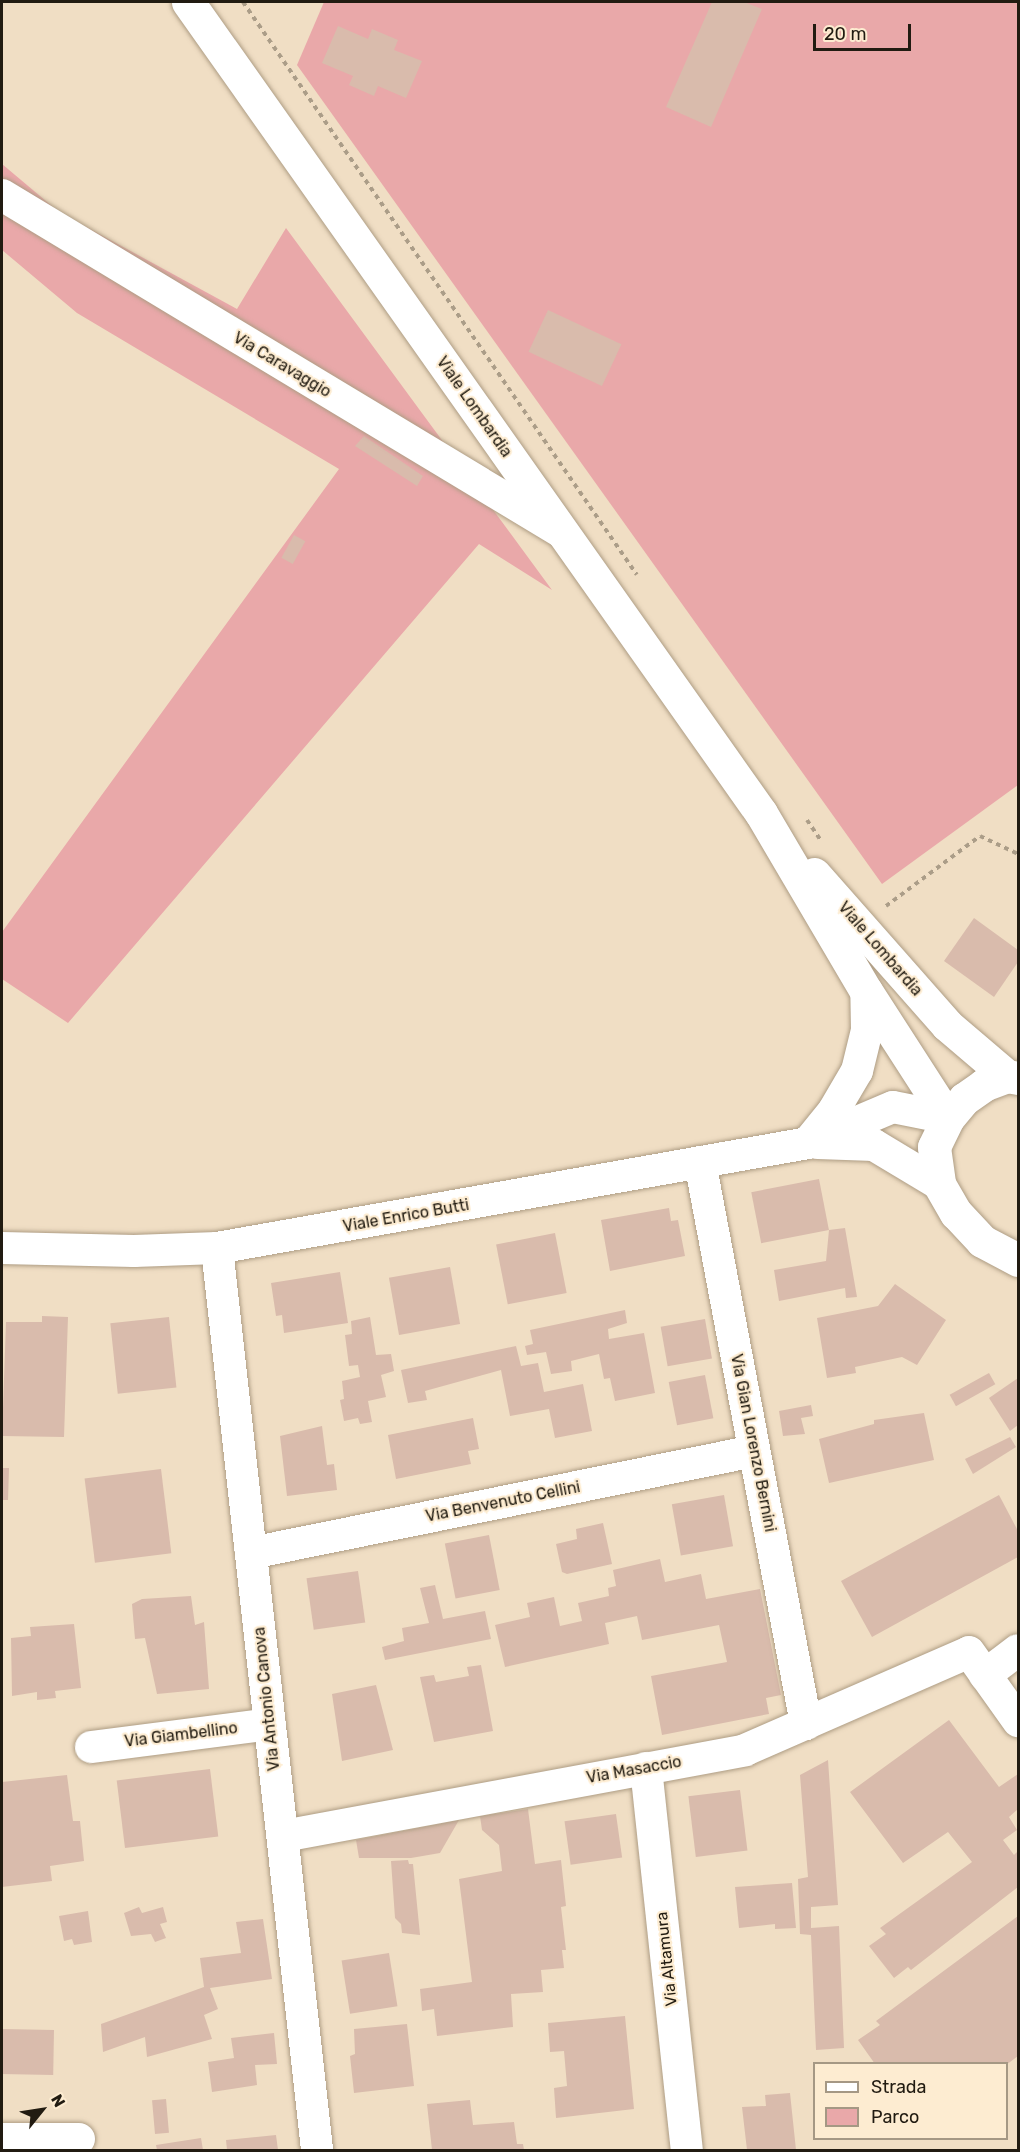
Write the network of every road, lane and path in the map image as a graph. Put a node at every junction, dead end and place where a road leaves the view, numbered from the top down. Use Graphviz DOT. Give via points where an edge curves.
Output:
graph roads {
  1 [pos="188,2"];
  2 [pos="243,2"];
  3 [pos="2,195"];
  4 [pos="563,533"];
  5 [pos="641,581"];
  6 [pos="761,813"];
  7 [pos="805,817"];
  8 [pos="825,847"];
  9 [pos="1018,854"];
  10 [pos="882,909"];
  11 [pos="866,991"];
  12 [pos="1012,1077"];
  13 [pos="948,1118"];
  14 [pos="808,1143"];
  15 [pos="700,1162"];
  16 [pos="939,1184"];
  17 [pos="2,1248"];
  18 [pos="217,1248"];
  19 [pos="1018,1260"];
  20 [pos="754,1451"];
  21 [pos="251,1552"];
  22 [pos="1018,1650"];
  23 [pos="977,1664"];
  24 [pos="1018,1720"];
  25 [pos="270,1724"];
  26 [pos="806,1724"];
  27 [pos="91,1747"];
  28 [pos="646,1768"];
  29 [pos="283,1836"];
  30 [pos="2,2139"];
  31 [pos="78,2139"];
  32 [pos="317,2151"];
  33 [pos="687,2151"];
  1 -- 4 [label="main road, Viale Lombardia"];
  2 -- 5 [label="path"];
  3 -- 4 [label="street, Via Caravaggio"];
  4 -- 6 [label="main road, Viale Lombardia"];
  6 -- 11 [label="main road, Viale Lombardia"];
  6 -- 12 [label="main road, Viale Lombardia" via="947,1025"];
  7 -- 8 [label="path"];
  9 -- 10 [label="path" via="980,837"];
  11 -- 13 [label="main road, Viale Lombardia"];
  11 -- 14 [label="street" via="867,1030 856,1071 834,1110"];
  12 -- 13 [label="main road" via="984,1085"];
  13 -- 14 [label="street" via="893,1107"];
  13 -- 16 [label="main road" via="934,1147"];
  14 -- 15 [label="street, Viale Enrico Butti"];
  14 -- 16 [label="street" via="874,1145"];
  15 -- 18 [label="street, Viale Enrico Butti"];
  15 -- 20 [label="street, Via Gian Lorenzo Bernini"];
  16 -- 19 [label="main road" via="956,1213 982,1241"];
  17 -- 18 [label="street, Viale Enrico Butti"];
  18 -- 21 [label="street, Via Antonio Canova"];
  20 -- 21 [label="street, Via Benvenuto Cellini"];
  20 -- 26 [label="street, Via Gian Lorenzo Bernini"];
  21 -- 25 [label="street, Via Antonio Canova"];
  22 -- 23 [label="street, Via Masaccio"];
  23 -- 24 [label="street"];
  23 -- 26 [label="street, Via Masaccio"];
  25 -- 27 [label="street, Via Giambellino"];
  25 -- 29 [label="street, Via Antonio Canova"];
  26 -- 28 [label="street, Via Masaccio" via="746,1750"];
  28 -- 29 [label="street, Via Masaccio"];
  28 -- 33 [label="street, Via Altamura"];
  29 -- 32 [label="street, Via Antonio Canova"];
  30 -- 31 [label="street"];
}
